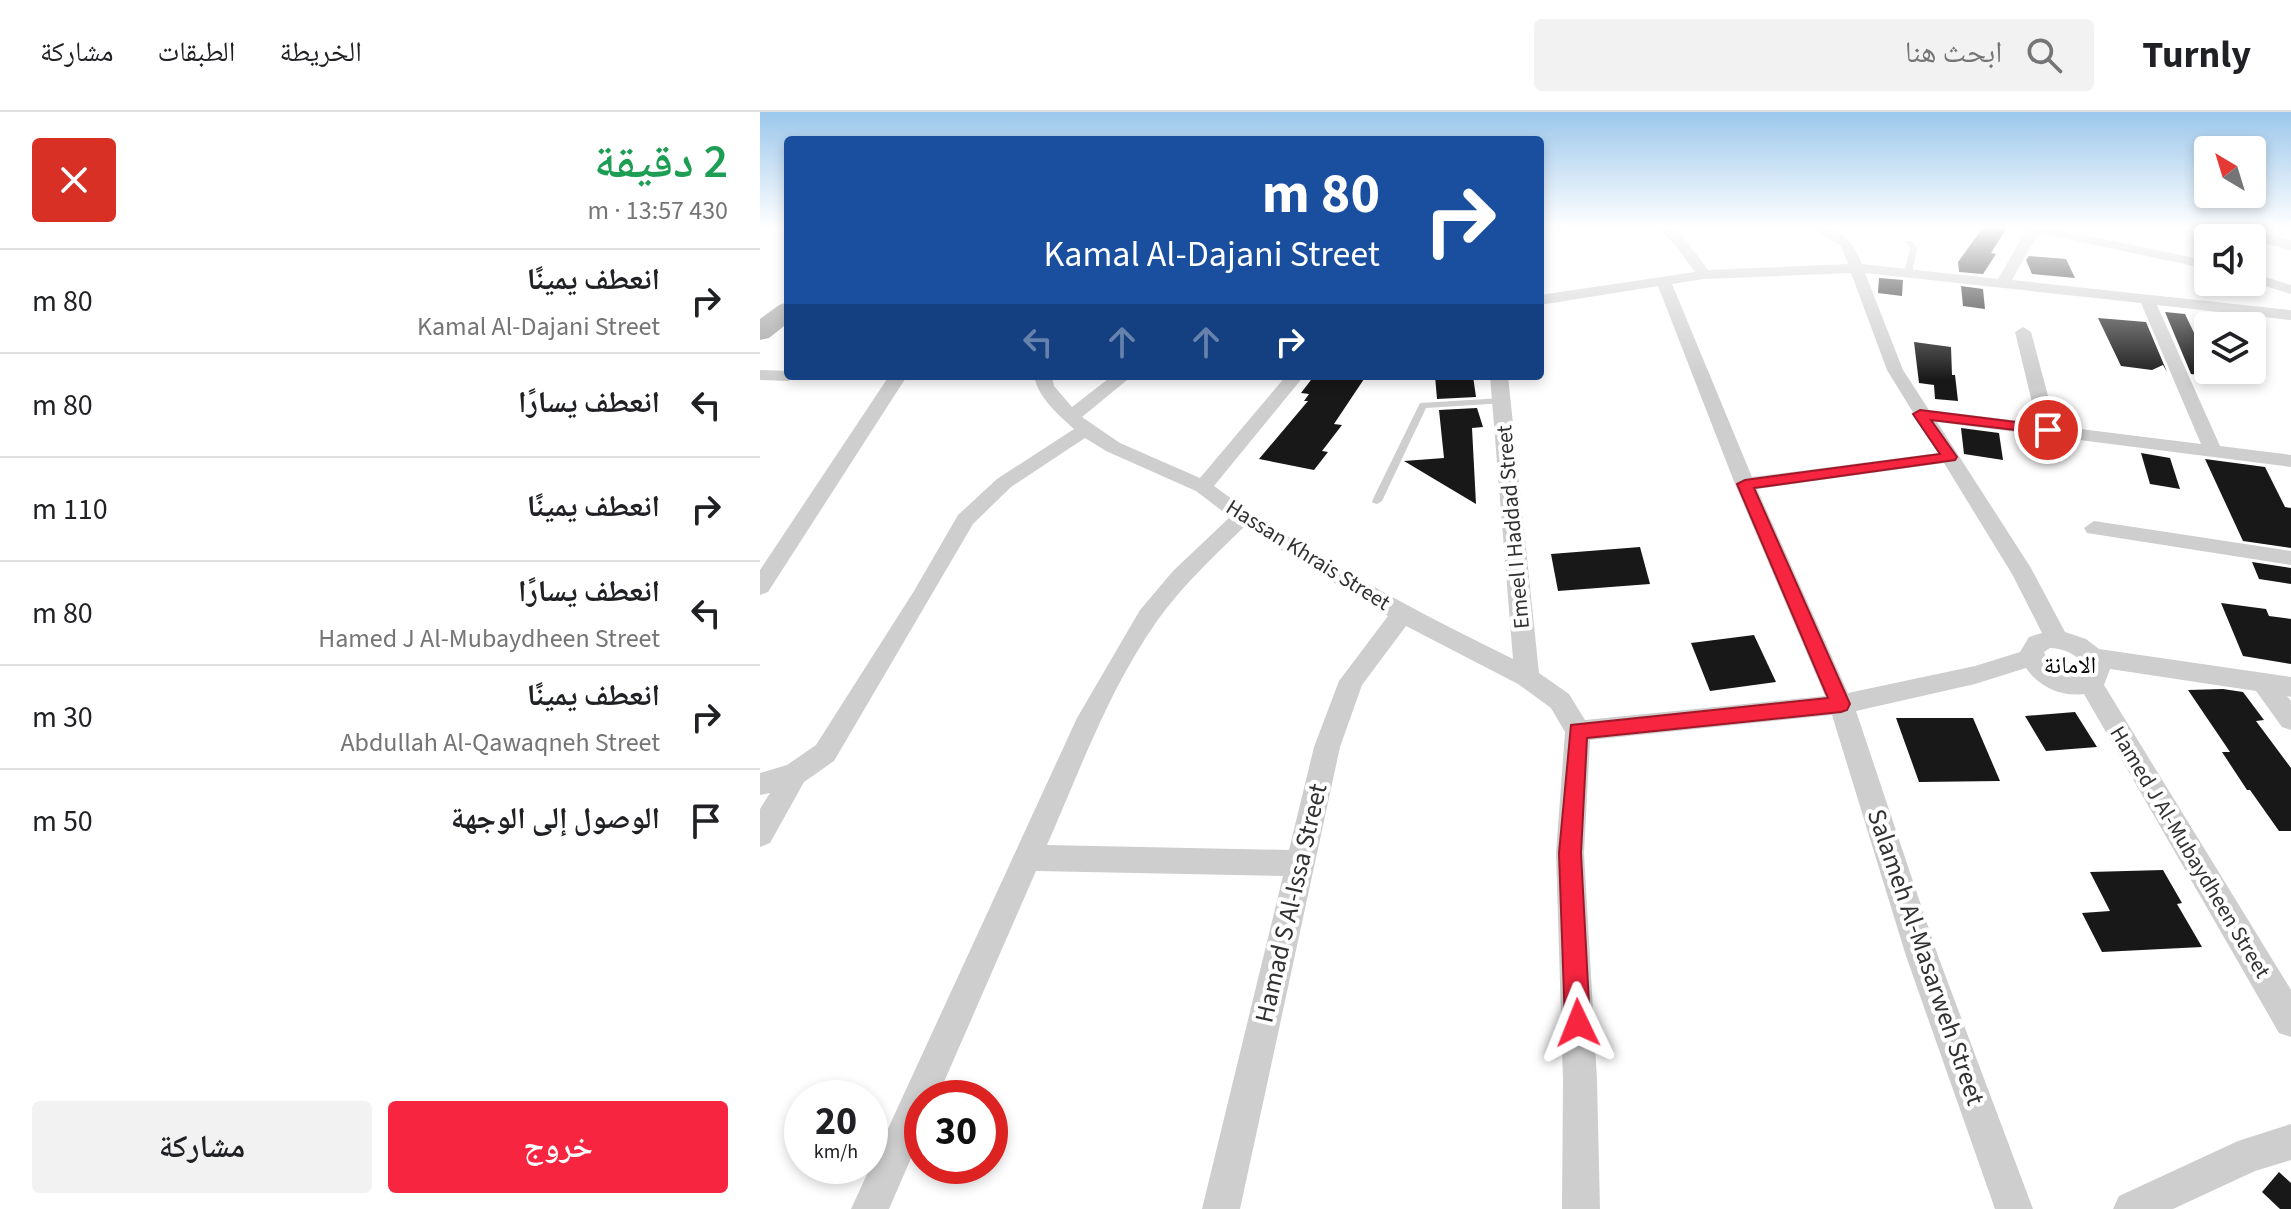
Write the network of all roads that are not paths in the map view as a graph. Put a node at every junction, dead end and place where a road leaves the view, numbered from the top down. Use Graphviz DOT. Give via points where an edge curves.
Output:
graph roads {
  1 [pos="1691,277"];
  2 [pos="1861,277"];
  3 [pos="1938,277"];
  4 [pos="2005,277"];
  5 [pos="1664,282"];
  6 [pos="2266,282"];
  7 [pos="2002,284"];
  8 [pos="784,287"];
  9 [pos="2291,290"];
  10 [pos="1544,299"];
  11 [pos="2148,301"];
  12 [pos="760,305"];
  13 [pos="784,313"];
  14 [pos="2291,315"];
  15 [pos="760,332"];
  16 [pos="2023,332"];
  17 [pos="895,380"];
  18 [pos="1044,380"];
  19 [pos="1119,380"];
  20 [pos="1292,380"];
  21 [pos="1499,380"];
  22 [pos="1502,401"];
  23 [pos="1920,414"];
  24 [pos="1078,423"];
  25 [pos="2048,430"];
  26 [pos="2213,451"];
  27 [pos="1950,457"];
  28 [pos="2289,464"];
  29 [pos="1745,484"];
  30 [pos="1203,487"];
  31 [pos="1377,501"];
  32 [pos="1243,517"];
  33 [pos="2094,528"];
  34 [pos="2291,558"];
  35 [pos="760,587"];
  36 [pos="1402,614"];
  37 [pos="2057,639"];
  38 [pos="2039,666"];
  39 [pos="2091,670"];
  40 [pos="1527,677"];
  41 [pos="2264,683"];
  42 [pos="2291,687"];
  43 [pos="1841,704"];
  44 [pos="2291,720"];
  45 [pos="1578,731"];
  46 [pos="795,774"];
  47 [pos="760,784"];
  48 [pos="760,834"];
  49 [pos="1029,858"];
  50 [pos="1298,863"];
  51 [pos="2291,1021"];
  52 [pos="2291,1142"];
  53 [pos="870,1209"];
  54 [pos="1221,1209"];
  55 [pos="1581,1209"];
  56 [pos="2014,1209"];
  57 [pos="2132,1209"];
  1 -- 5 [label="street"];
  2 -- 23 [label="street" via="1895,370"];
  3 -- 7 [label="street"];
  4 -- 7 [label="street"];
  5 -- 10 [label="street"];
  5 -- 29 [label="street, Salameh Al-Masarweh Street"];
  6 -- 9 [label="street"];
  7 -- 11 [label="street"];
  8 -- 12 [label="highway"];
  11 -- 14 [label="street"];
  11 -- 26 [label="street"];
  13 -- 15 [label="highway"];
  16 -- 25 [label="street"];
  17 -- 35 [label="street"];
  18 -- 24 [label="street, Hassan Khrais Street"];
  19 -- 24 [label="street"];
  20 -- 30 [label="street"];
  21 -- 22 [label="street, Emeel I Haddad Street"];
  22 -- 31 [label="lane" via="1423,405"];
  22 -- 40 [label="street, Emeel I Haddad Street"];
  23 -- 25 [label="street"];
  23 -- 27 [label="street"];
  24 -- 30 [label="street, Hassan Khrais Street" via="1113,447"];
  24 -- 46 [label="street" via="965,520 825,753"];
  25 -- 26 [label="street"];
  26 -- 28 [label="street"];
  27 -- 29 [label="street"];
  27 -- 37 [label="street" via="2023,573"];
  29 -- 43 [label="street, Salameh Al-Masarweh Street"];
  30 -- 32 [label="street, Hassan Khrais Street"];
  32 -- 36 [label="street, Hassan Khrais Street"];
  32 -- 49 [label="street" via="1187,569 1149,614 1090,718"];
  33 -- 34 [label="street"];
  36 -- 40 [label="street, Hassan Khrais Street"];
  36 -- 50 [label="street, Hamad S Al-Issa Street" via="1351,681 1327,747"];
  37 -- 38 [label="street" via="2037,643"];
  37 -- 39 [label="street" via="2073,643"];
  38 -- 39 [label="street" via="2063,683"];
  38 -- 43 [label="street"];
  39 -- 41 [label="street"];
  39 -- 51 [label="street, Hamed J Al-Mubaydheen Street"];
  40 -- 45 [label="street, Hassan Khrais Street" via="1560,701"];
  41 -- 42 [label="street"];
  41 -- 44 [label="street"];
  43 -- 45 [label="street"];
  43 -- 56 [label="street, Salameh Al-Masarweh Street" via="1922,956"];
  45 -- 55 [label="street" via="1570,853"];
  46 -- 47 [label="street"];
  46 -- 48 [label="street"];
  49 -- 50 [label="street"];
  49 -- 53 [label="street"];
  50 -- 54 [label="street, Hamad S Al-Issa Street"];
  52 -- 57 [label="street" via="2251,1154"];
}
